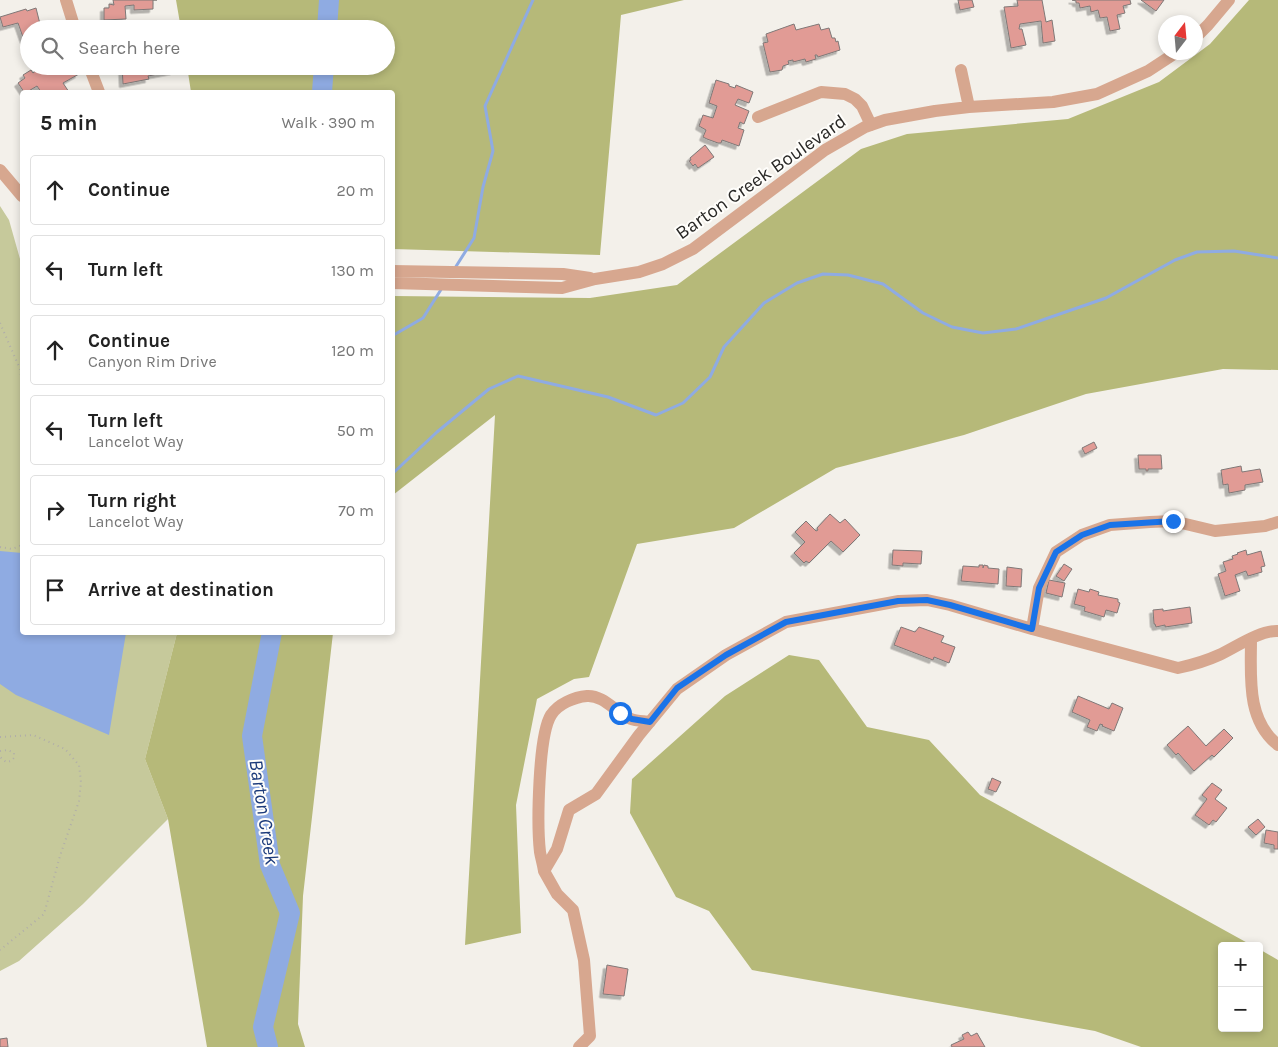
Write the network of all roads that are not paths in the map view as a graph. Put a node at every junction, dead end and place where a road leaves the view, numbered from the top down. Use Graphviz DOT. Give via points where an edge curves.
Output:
graph roads {
  1 [pos="66,0"];
  2 [pos="1229,0"];
  3 [pos="72,20"];
  4 [pos="1203,30"];
  5 [pos="1165,60"];
  6 [pos="961,70"];
  7 [pos="92,75"];
  8 [pos="98,90"];
  9 [pos="970,107"];
  10 [pos="758,117"];
  11 [pos="871,125"];
  12 [pos="0,170"];
  13 [pos="20,194"];
  14 [pos="395,271"];
  15 [pos="595,279"];
  16 [pos="395,283"];
  17 [pos="1278,522"];
  18 [pos="1032,629"];
  19 [pos="1278,631"];
  20 [pos="1251,639"];
  21 [pos="650,722"];
  22 [pos="1278,745"];
  23 [pos="544,871"];
  24 [pos="579,1047"];
  1 -- 3 [label="street"];
  2 -- 4 [label="street"];
  5 -- 9 [label="street, Barton Creek Boulevard" via="1097,94 1053,102"];
  6 -- 9 [label="street"];
  7 -- 8 [label="street"];
  9 -- 11 [label="street, Barton Creek Boulevard" via="914,114"];
  10 -- 11 [label="street" via="821,92 845,94 855,99"];
  11 -- 15 [label="street, Barton Creek Boulevard" via="825,150 693,249 638,272"];
  12 -- 13 [label="street"];
  14 -- 15 [label="street, Barton Creek Boulevard" via="563,274"];
  15 -- 16 [label="street, Barton Creek Boulevard" via="562,288"];
  17 -- 18 [label="street" via="1215,531 1173,521 1150,522 1110,525 1082,535 1056,552 1039,588"];
  18 -- 20 [label="street" via="1178,668 1194,665"];
  18 -- 21 [label="street" via="927,600 898,601 786,622 726,655 677,688"];
  19 -- 20 [label="street"];
  20 -- 22 [label="street" via="1255,712 1263,728"];
  21 -- 23 [label="street" via="596,794 569,810 557,848"];
  21 -- 23 [label="street" via="632,719 599,698 589,696 561,705 551,715 545,730 539,787 540,851"];
  23 -- 24 [label="street" via="557,894 573,910 584,960 590,1036"];
}
